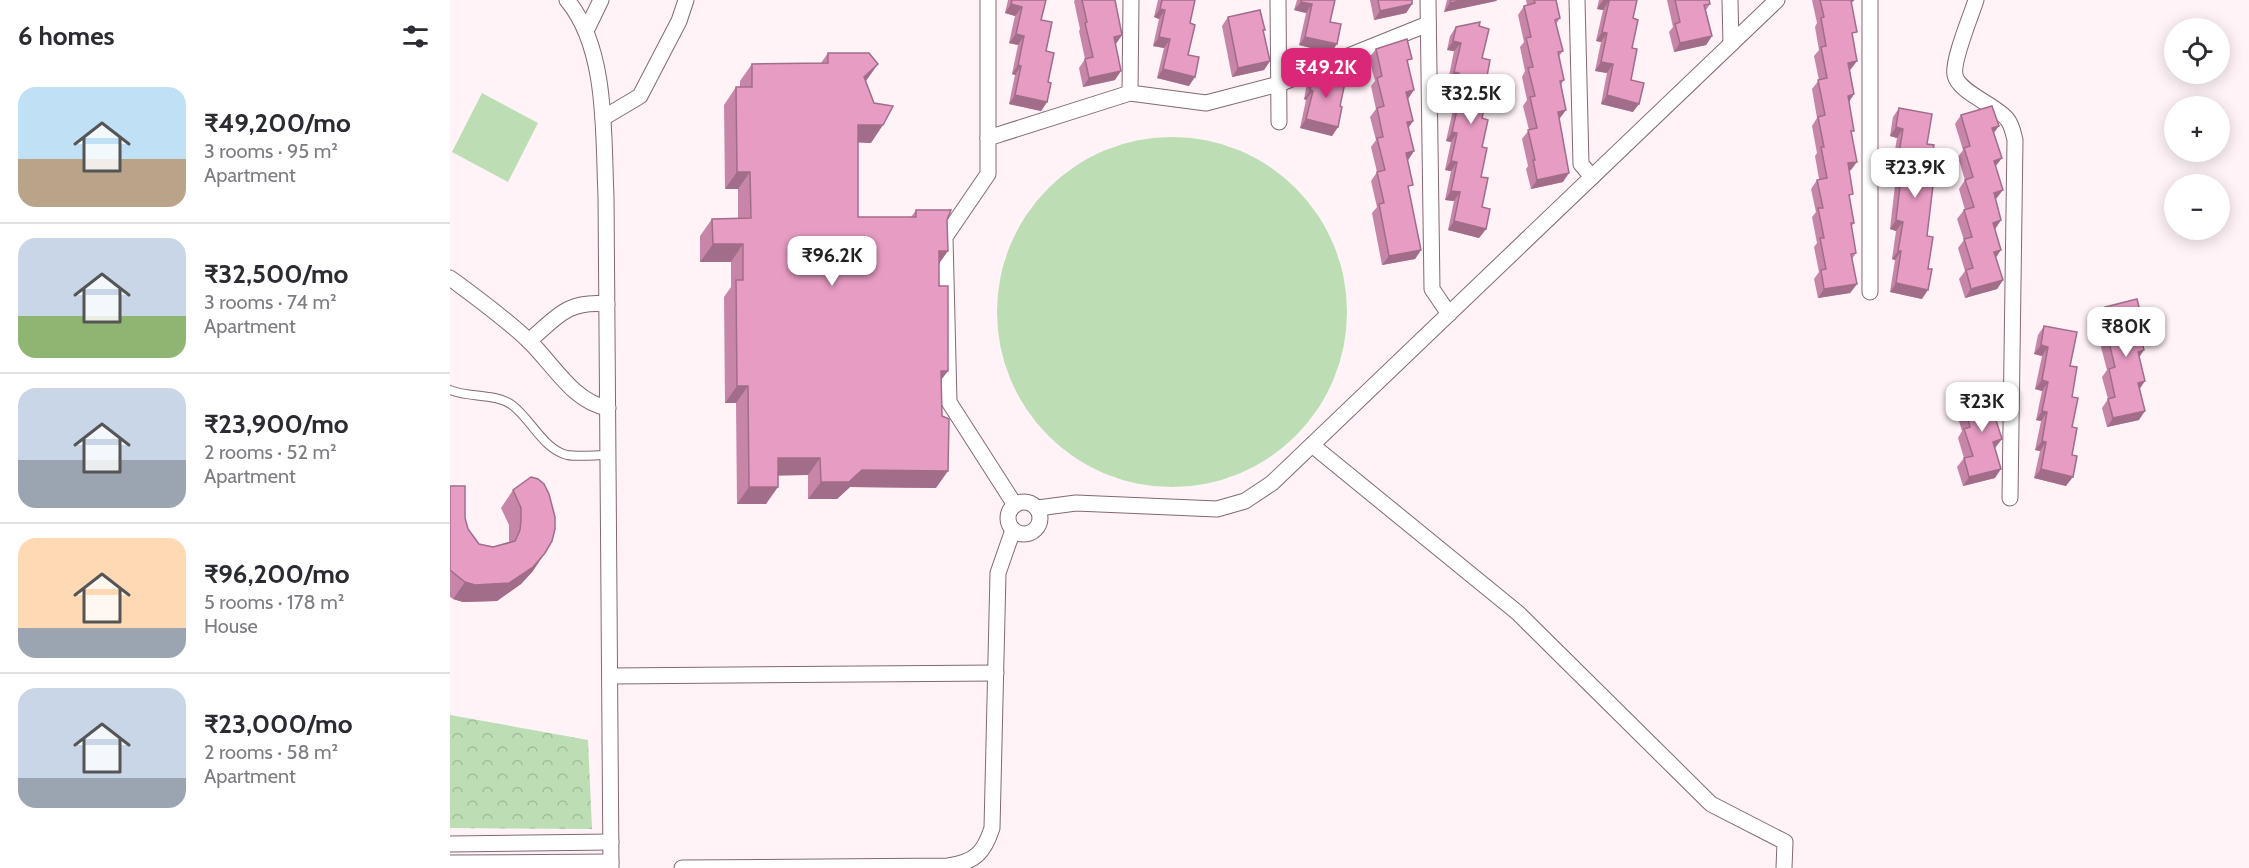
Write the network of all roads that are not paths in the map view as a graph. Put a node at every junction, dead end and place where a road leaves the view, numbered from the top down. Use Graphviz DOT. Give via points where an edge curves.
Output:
graph roads {
  1 [pos="567,0"];
  2 [pos="601,0"];
  3 [pos="686,0"];
  4 [pos="988,0"];
  5 [pos="1131,0"];
  6 [pos="1278,0"];
  7 [pos="1428,0"];
  8 [pos="1577,0"];
  9 [pos="1730,0"];
  10 [pos="1777,0"];
  11 [pos="1870,0"];
  12 [pos="1976,0"];
  13 [pos="1428,24"];
  14 [pos="586,31"];
  15 [pos="1731,44"];
  16 [pos="1279,84"];
  17 [pos="1131,93"];
  18 [pos="603,118"];
  19 [pos="1279,122"];
  20 [pos="988,138"];
  21 [pos="1592,177"];
  22 [pos="450,278"];
  23 [pos="1870,292"];
  24 [pos="607,304"];
  25 [pos="1449,314"];
  26 [pos="529,341"];
  27 [pos="450,390"];
  28 [pos="608,408"];
  29 [pos="1312,445"];
  30 [pos="608,455"];
  31 [pos="2010,498"];
  32 [pos="1015,505"];
  33 [pos="1038,508"];
  34 [pos="1013,530"];
  35 [pos="996,673"];
  36 [pos="610,676"];
  37 [pos="611,842"];
  38 [pos="450,844"];
  39 [pos="450,863"];
  40 [pos="611,865"];
  41 [pos="682,868"];
  42 [pos="1784,868"];
  1 -- 14 [label="street"];
  2 -- 14 [label="street"];
  3 -- 18 [label="street" via="640,96"];
  4 -- 20 [label="street"];
  5 -- 17 [label="street"];
  6 -- 16 [label="street"];
  7 -- 13 [label="street"];
  8 -- 21 [label="street" via="1581,164"];
  9 -- 15 [label="street"];
  10 -- 15 [label="street"];
  11 -- 23 [label="street"];
  12 -- 31 [label="street" via="1954,77 2006,117 2015,140"];
  13 -- 16 [label="street"];
  13 -- 25 [label="street" via="1432,289"];
  14 -- 18 [label="street"];
  15 -- 21 [label="street"];
  16 -- 17 [label="street" via="1206,103"];
  16 -- 19 [label="street"];
  17 -- 20 [label="street"];
  18 -- 24 [label="street"];
  20 -- 32 [label="street" via="988,174 945,237 949,402"];
  21 -- 25 [label="street"];
  22 -- 26 [label="street"];
  24 -- 26 [label="street" via="577,304"];
  24 -- 28 [label="street"];
  25 -- 29 [label="street"];
  26 -- 28 [label="street" via="583,399"];
  27 -- 30 [label="lane" via="511,405 554,448 566,454"];
  28 -- 30 [label="street"];
  29 -- 33 [label="street" via="1272,483 1245,501 1217,509 1076,502"];
  29 -- 42 [label="street" via="1518,613 1711,804 1785,842"];
  30 -- 36 [label="street"];
  32 -- 33 [label="street" via="1029,502"];
  32 -- 34 [label="street" via="1008,519"];
  33 -- 34 [label="street" via="1040,524 1034,531 1023,535"];
  34 -- 35 [label="street" via="998,573"];
  35 -- 36 [label="street"];
  35 -- 41 [label="street" via="992,828 986,846 976,856 948,866"];
  36 -- 37 [label="street"];
  37 -- 38 [label="street"];
  37 -- 40 [label="street"];
  39 -- 40 [label="street"];
}
